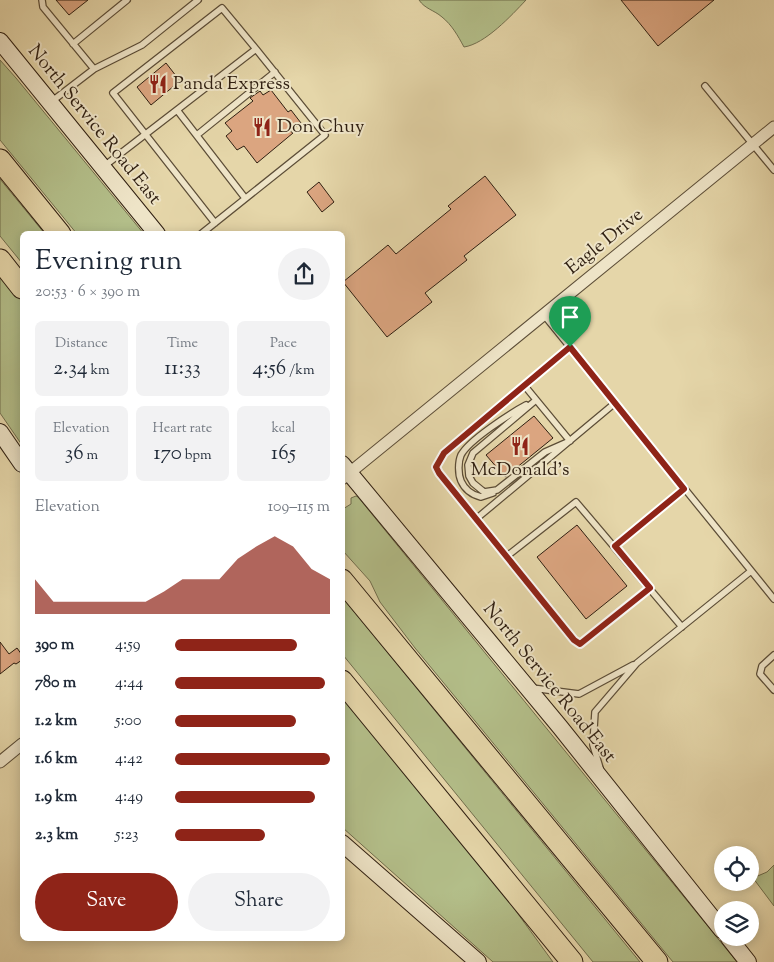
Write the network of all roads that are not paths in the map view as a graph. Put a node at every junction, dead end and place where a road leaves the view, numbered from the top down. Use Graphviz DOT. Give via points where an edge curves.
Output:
graph roads {
  1 [pos="42,0"];
  2 [pos="127,0"];
  3 [pos="198,0"];
  4 [pos="0,41"];
  5 [pos="73,44"];
  6 [pos="256,49"];
  7 [pos="94,69"];
  8 [pos="275,72"];
  9 [pos="705,86"];
  10 [pos="51,102"];
  11 [pos="177,110"];
  12 [pos="774,127"];
  13 [pos="146,134"];
  14 [pos="197,135"];
  15 [pos="753,144"];
  16 [pos="0,160"];
  17 [pos="103,167"];
  18 [pos="774,170"];
  19 [pos="245,198"];
  20 [pos="215,223"];
  21 [pos="58,231"];
  22 [pos="155,231"];
  23 [pos="205,231"];
  24 [pos="0,260"];
  25 [pos="20,285"];
  26 [pos="544,315"];
  27 [pos="570,347"];
  28 [pos="524,385"];
  29 [pos="536,400"];
  30 [pos="615,403"];
  31 [pos="0,432"];
  32 [pos="570,441"];
  33 [pos="20,461"];
  34 [pos="345,472"];
  35 [pos="684,489"];
  36 [pos="497,490"];
  37 [pos="476,518"];
  38 [pos="615,546"];
  39 [pos="507,556"];
  40 [pos="751,571"];
  41 [pos="345,584"];
  42 [pos="650,588"];
  43 [pos="774,599"];
  44 [pos="682,626"];
  45 [pos="774,655"];
  46 [pos="637,663"];
  47 [pos="345,685"];
  48 [pos="527,687"];
  49 [pos="774,690"];
  50 [pos="20,746"];
  51 [pos="0,762"];
  52 [pos="604,782"];
  53 [pos="345,846"];
  54 [pos="714,920"];
  55 [pos="735,946"];
  56 [pos="478,962"];
  57 [pos="572,962"];
  58 [pos="656,962"];
  59 [pos="748,962"];
  1 -- 5 [label="lane" via="46,11"];
  2 -- 5 [label="lane"];
  3 -- 7 [label="lane" via="138,48"];
  4 -- 10 [label="main road, North Service Road East"];
  5 -- 7 [label="lane"];
  6 -- 8 [label="lane"];
  6 -- 11 [label="lane"];
  6 -- 13 [label="lane" via="222,8 113,92"];
  7 -- 10 [label="lane"];
  8 -- 14 [label="lane"];
  8 -- 19 [label="lane" via="325,135"];
  9 -- 15 [label="lane"];
  10 -- 17 [label="main road, North Service Road East"];
  11 -- 13 [label="lane"];
  11 -- 14 [label="lane"];
  12 -- 15 [label="street, Eagle Drive"];
  13 -- 17 [label="lane"];
  13 -- 20 [label="lane"];
  14 -- 19 [label="lane"];
  15 -- 18 [label="lane"];
  15 -- 26 [label="street, Eagle Drive"];
  16 -- 21 [label="highway"];
  17 -- 22 [label="main road, North Service Road East"];
  19 -- 20 [label="lane"];
  20 -- 23 [label="lane"];
  24 -- 25 [label="highway"];
  26 -- 27 [label="lane"];
  26 -- 34 [label="street, Eagle Drive"];
  27 -- 28 [label="lane"];
  27 -- 30 [label="lane"];
  28 -- 29 [label="lane"];
  28 -- 37 [label="lane" via="438,461 439,473"];
  29 -- 32 [label="lane"];
  29 -- 36 [label="lane" via="473,452 468,469 473,483 484,492"];
  29 -- 36 [label="lane" via="508,415 460,457 460,478 469,492 481,497"];
  30 -- 32 [label="lane"];
  30 -- 35 [label="lane"];
  31 -- 33 [label="main road"];
  32 -- 36 [label="lane" via="546,452"];
  32 -- 37 [label="lane"];
  34 -- 48 [label="main road, North Service Road East"];
  35 -- 38 [label="lane"];
  35 -- 40 [label="lane"];
  37 -- 39 [label="lane"];
  38 -- 39 [label="lane" via="576,502"];
  38 -- 42 [label="lane"];
  39 -- 42 [label="lane" via="580,644"];
  40 -- 43 [label="lane"];
  40 -- 44 [label="lane"];
  41 -- 58 [label="highway"];
  42 -- 44 [label="lane"];
  44 -- 46 [label="lane"];
  45 -- 49 [label="lane" via="762,666 760,674"];
  46 -- 48 [label="lane" via="578,694"];
  46 -- 52 [label="lane" via="595,712 593,744"];
  47 -- 57 [label="highway"];
  48 -- 52 [label="main road, North Service Road East"];
  50 -- 51 [label="street"];
  52 -- 54 [label="main road, North Service Road East"];
  53 -- 56 [label="main road"];
  55 -- 59 [label="main road"];
}
